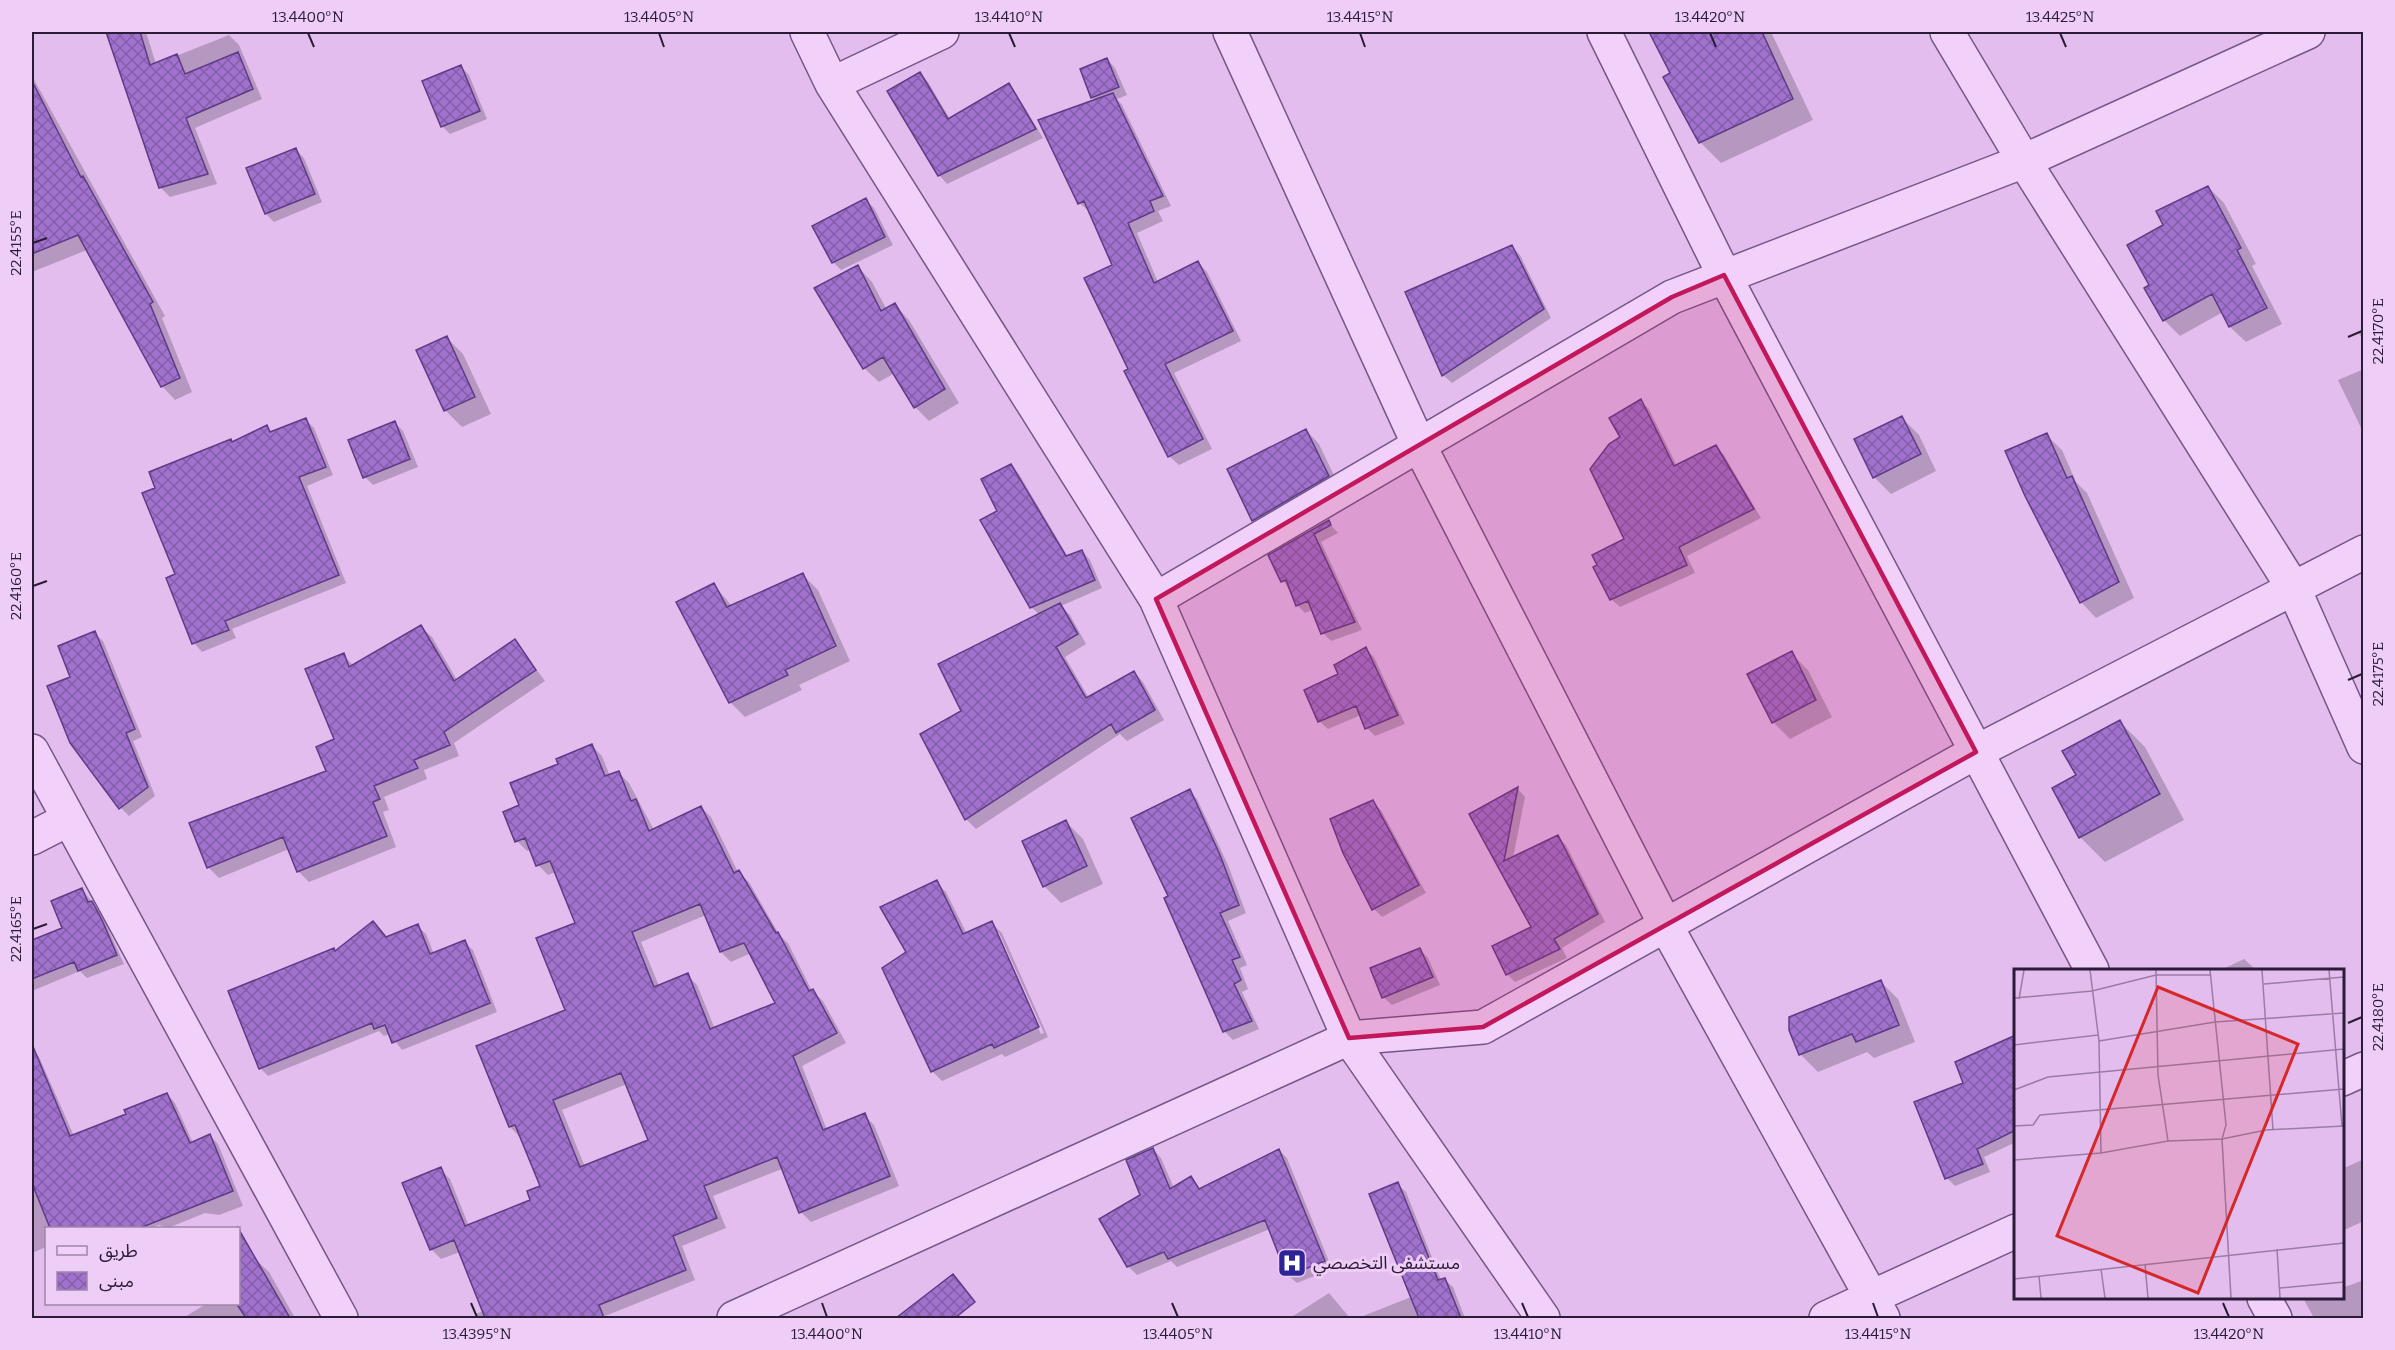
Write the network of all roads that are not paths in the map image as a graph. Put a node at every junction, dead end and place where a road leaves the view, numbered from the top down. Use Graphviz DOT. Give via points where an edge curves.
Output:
graph roads {
  1 [pos="807,32"];
  2 [pos="942,32"];
  3 [pos="1230,32"];
  4 [pos="1604,32"];
  5 [pos="1947,32"];
  6 [pos="2308,32"];
  7 [pos="832,84"];
  8 [pos="2024,161"];
  9 [pos="1724,275"];
  10 [pos="1418,443"];
  11 [pos="2364,552"];
  12 [pos="2294,590"];
  13 [pos="1156,599"];
  14 [pos="2364,747"];
  15 [pos="32,751"];
  16 [pos="1976,752"];
  17 [pos="69,819"];
  18 [pos="32,838"];
  19 [pos="1666,926"];
  20 [pos="2091,969"];
  21 [pos="1349,1038"];
  22 [pos="2364,1069"];
  23 [pos="2344,1079"];
  24 [pos="2014,1232"];
  25 [pos="2265,1299"];
  26 [pos="1877,1308"];
  27 [pos="341,1318"];
  28 [pos="734,1318"];
  29 [pos="1543,1318"];
  30 [pos="1826,1318"];
  31 [pos="2275,1318"];
  1 -- 7 [label="street"];
  2 -- 7 [label="street"];
  3 -- 10 [label="street"];
  4 -- 9 [label="street"];
  5 -- 8 [label="street"];
  6 -- 8 [label="street"];
  7 -- 13 [label="street"];
  8 -- 9 [label="street"];
  8 -- 12 [label="street"];
  9 -- 10 [label="street" via="1672,297"];
  9 -- 16 [label="street"];
  10 -- 13 [label="street"];
  10 -- 19 [label="street"];
  11 -- 12 [label="street"];
  12 -- 14 [label="street"];
  12 -- 16 [label="street"];
  13 -- 21 [label="street"];
  15 -- 17 [label="street"];
  16 -- 19 [label="street"];
  16 -- 20 [label="street"];
  17 -- 18 [label="street"];
  17 -- 27 [label="street"];
  19 -- 21 [label="street" via="1483,1027"];
  19 -- 26 [label="street"];
  21 -- 28 [label="street"];
  21 -- 29 [label="street"];
  22 -- 23 [label="street"];
  24 -- 26 [label="street"];
  25 -- 31 [label="street"];
  26 -- 30 [label="street"];
}
